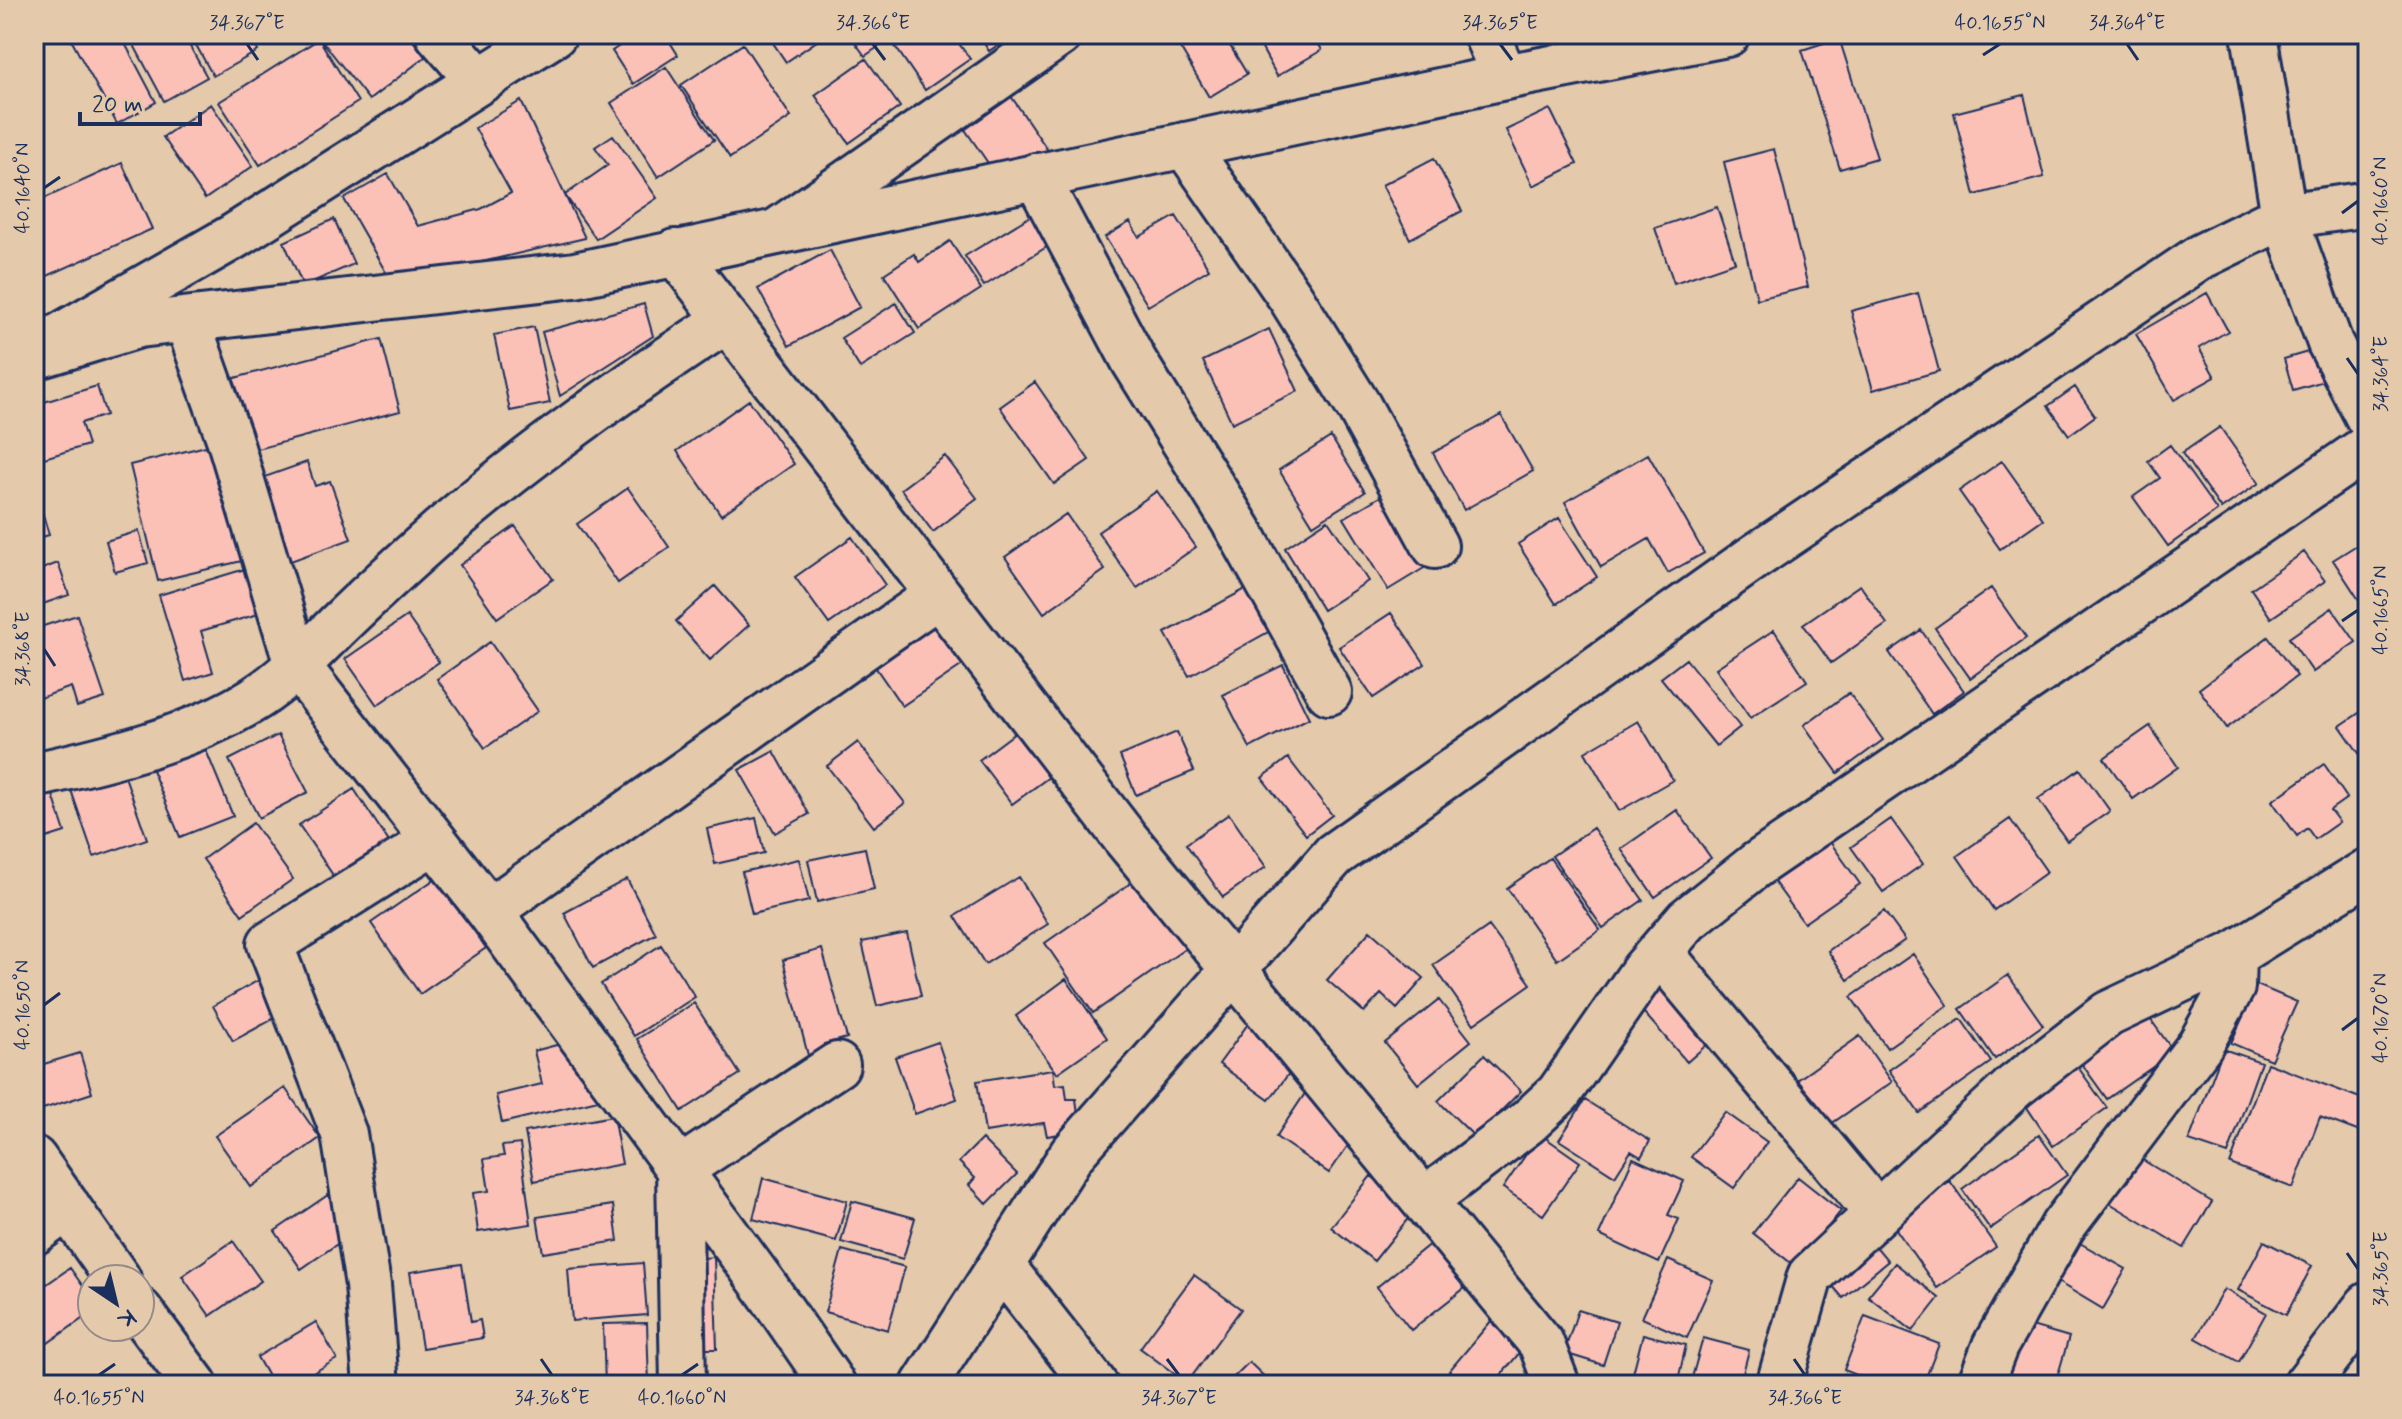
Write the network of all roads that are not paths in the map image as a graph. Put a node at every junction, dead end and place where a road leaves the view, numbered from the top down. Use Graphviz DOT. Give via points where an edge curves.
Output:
graph roads {
  1 [pos="438,34"];
  2 [pos="554,34"];
  3 [pos="1060,34"];
  4 [pos="1486,34"];
  5 [pos="1727,34"];
  6 [pos="2254,34"];
  7 [pos="1505,77"];
  8 [pos="479,81"];
  9 [pos="1185,145"];
  10 [pos="1036,176"];
  11 [pos="2368,204"];
  12 [pos="2284,216"];
  13 [pos="779,230"];
  14 [pos="675,252"];
  15 [pos="187,320"];
  16 [pos="727,320"];
  17 [pos="34,354"];
  18 [pos="2368,417"];
  19 [pos="2368,447"];
  20 [pos="1435,546"];
  21 [pos="938,595"];
  22 [pos="297,665"];
  23 [pos="1329,692"];
  24 [pos="34,775"];
  25 [pos="434,841"];
  26 [pos="2368,871"];
  27 [pos="489,911"];
  28 [pos="1660,952"];
  29 [pos="2233,955"];
  30 [pos="1235,968"];
  31 [pos="837,1065"];
  32 [pos="34,1159"];
  33 [pos="679,1170"];
  34 [pos="1424,1201"];
  35 [pos="1876,1212"];
  36 [pos="51,1220"];
  37 [pos="100,1263"];
  38 [pos="1001,1265"];
  39 [pos="2368,1305"];
  40 [pos="156,1333"];
  41 [pos="195,1385"];
  42 [pos="376,1385"];
  43 [pos="683,1385"];
  44 [pos="833,1385"];
  45 [pos="924,1385"];
  46 [pos="1095,1385"];
  47 [pos="1557,1385"];
  48 [pos="1779,1385"];
  49 [pos="1980,1385"];
  50 [pos="2306,1385"];
  1 -- 8 [label="street"];
  2 -- 8 [label="street"];
  3 -- 13 [label="street"];
  4 -- 7 [label="street"];
  5 -- 7 [label="street"];
  6 -- 12 [label="street"];
  7 -- 9 [label="street"];
  8 -- 17 [label="street" via="233,237"];
  9 -- 10 [label="street"];
  9 -- 20 [label="street" via="1351,393"];
  10 -- 13 [label="street"];
  10 -- 23 [label="street" via="1134,361 1239,530"];
  11 -- 12 [label="street"];
  12 -- 18 [label="street" via="2330,343"];
  12 -- 30 [label="street" via="2202,256 2123,309 1753,558 1334,855"];
  13 -- 14 [label="street"];
  14 -- 15 [label="street" via="575,275"];
  14 -- 16 [label="street"];
  15 -- 17 [label="street" via="139,325"];
  15 -- 22 [label="street" via="229,438"];
  16 -- 21 [label="street"];
  16 -- 22 [label="street" via="516,468"];
  19 -- 28 [label="street" via="1756,865 1687,920"];
  21 -- 27 [label="street"];
  21 -- 30 [label="street" via="1126,839"];
  22 -- 24 [label="street" via="256,698 188,732"];
  22 -- 25 [label="street"];
  25 -- 27 [label="street"];
  25 -- 42 [label="street" via="270,944 344,1134 368,1285"];
  26 -- 29 [label="street"];
  27 -- 33 [label="street"];
  28 -- 34 [label="street" via="1559,1093"];
  28 -- 35 [label="street"];
  29 -- 35 [label="street" via="2108,1014 2015,1086"];
  29 -- 49 [label="street" via="2232,987 2200,1045 2063,1226 1995,1346"];
  30 -- 34 [label="street"];
  30 -- 38 [label="street" via="1072,1154"];
  31 -- 33 [label="street"];
  32 -- 36 [label="street"];
  33 -- 43 [label="street"];
  33 -- 44 [label="street"];
  34 -- 47 [label="street" via="1541,1343"];
  35 -- 48 [label="street" via="1810,1276"];
  36 -- 37 [label="street"];
  38 -- 45 [label="street"];
  38 -- 46 [label="street"];
  39 -- 50 [label="street"];
  40 -- 41 [label="street"];
}
